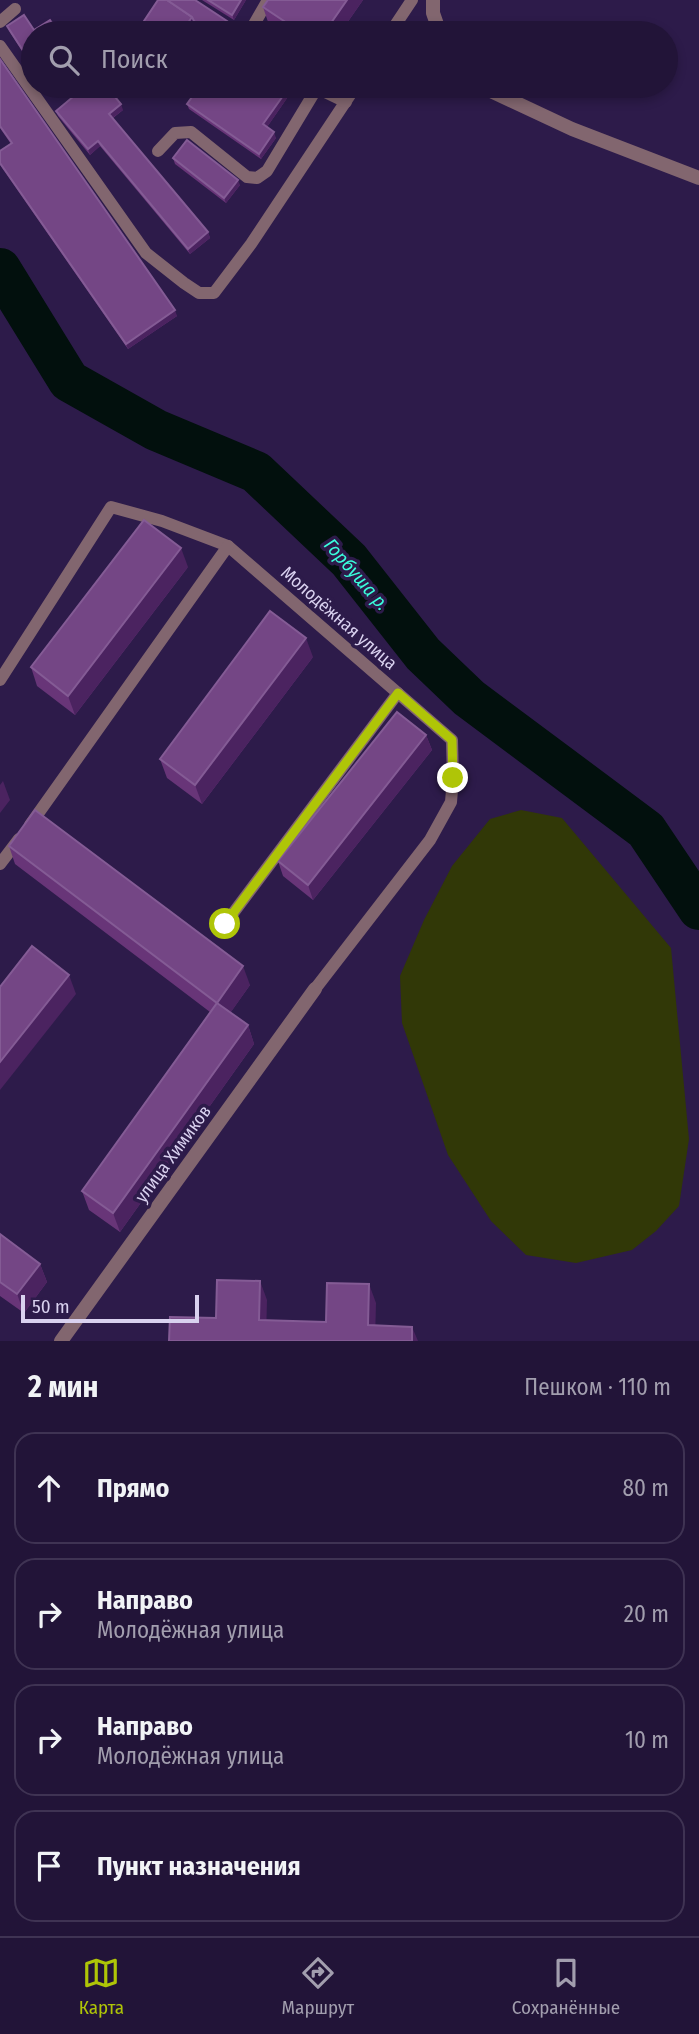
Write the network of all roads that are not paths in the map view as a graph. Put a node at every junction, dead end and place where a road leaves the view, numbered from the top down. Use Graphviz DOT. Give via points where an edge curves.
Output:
graph roads {
  1 [pos="268,0"];
  2 [pos="412,0"];
  3 [pos="433,0"];
  4 [pos="15,9"];
  5 [pos="256,21"];
  6 [pos="398,21"];
  7 [pos="436,21"];
  8 [pos="0,22"];
  9 [pos="0,46"];
  10 [pos="21,76"];
  11 [pos="37,98"];
  12 [pos="309,98"];
  13 [pos="338,98"];
  14 [pos="348,98"];
  15 [pos="506,98"];
  16 [pos="346,102"];
  17 [pos="158,151"];
  18 [pos="699,178"];
  19 [pos="228,546"];
  20 [pos="0,680"];
  21 [pos="398,693"];
  22 [pos="0,864"];
  23 [pos="225,924"];
  24 [pos="315,989"];
  25 [pos="61,1341"];
  1 -- 5 [label="lane"];
  2 -- 6 [label="lane"];
  3 -- 7 [label="street"];
  4 -- 8 [label="lane"];
  9 -- 10 [label="lane"];
  11 -- 16 [label="lane" via="146,253 199,293 214,293"];
  12 -- 17 [label="lane" via="267,171 257,178 247,177 191,132 175,132"];
  13 -- 16 [label="lane"];
  14 -- 16 [label="lane"];
  15 -- 18 [label="street"];
  19 -- 20 [label="lane, Молодёжная улица" via="111,507"];
  19 -- 21 [label="lane, Молодёжная улица"];
  19 -- 22 [label="lane"];
  21 -- 23 [label="lane"];
  21 -- 24 [label="lane, Молодёжная улица" via="452,740 450,802 430,840"];
  24 -- 25 [label="street, улица Химиков"];
}
